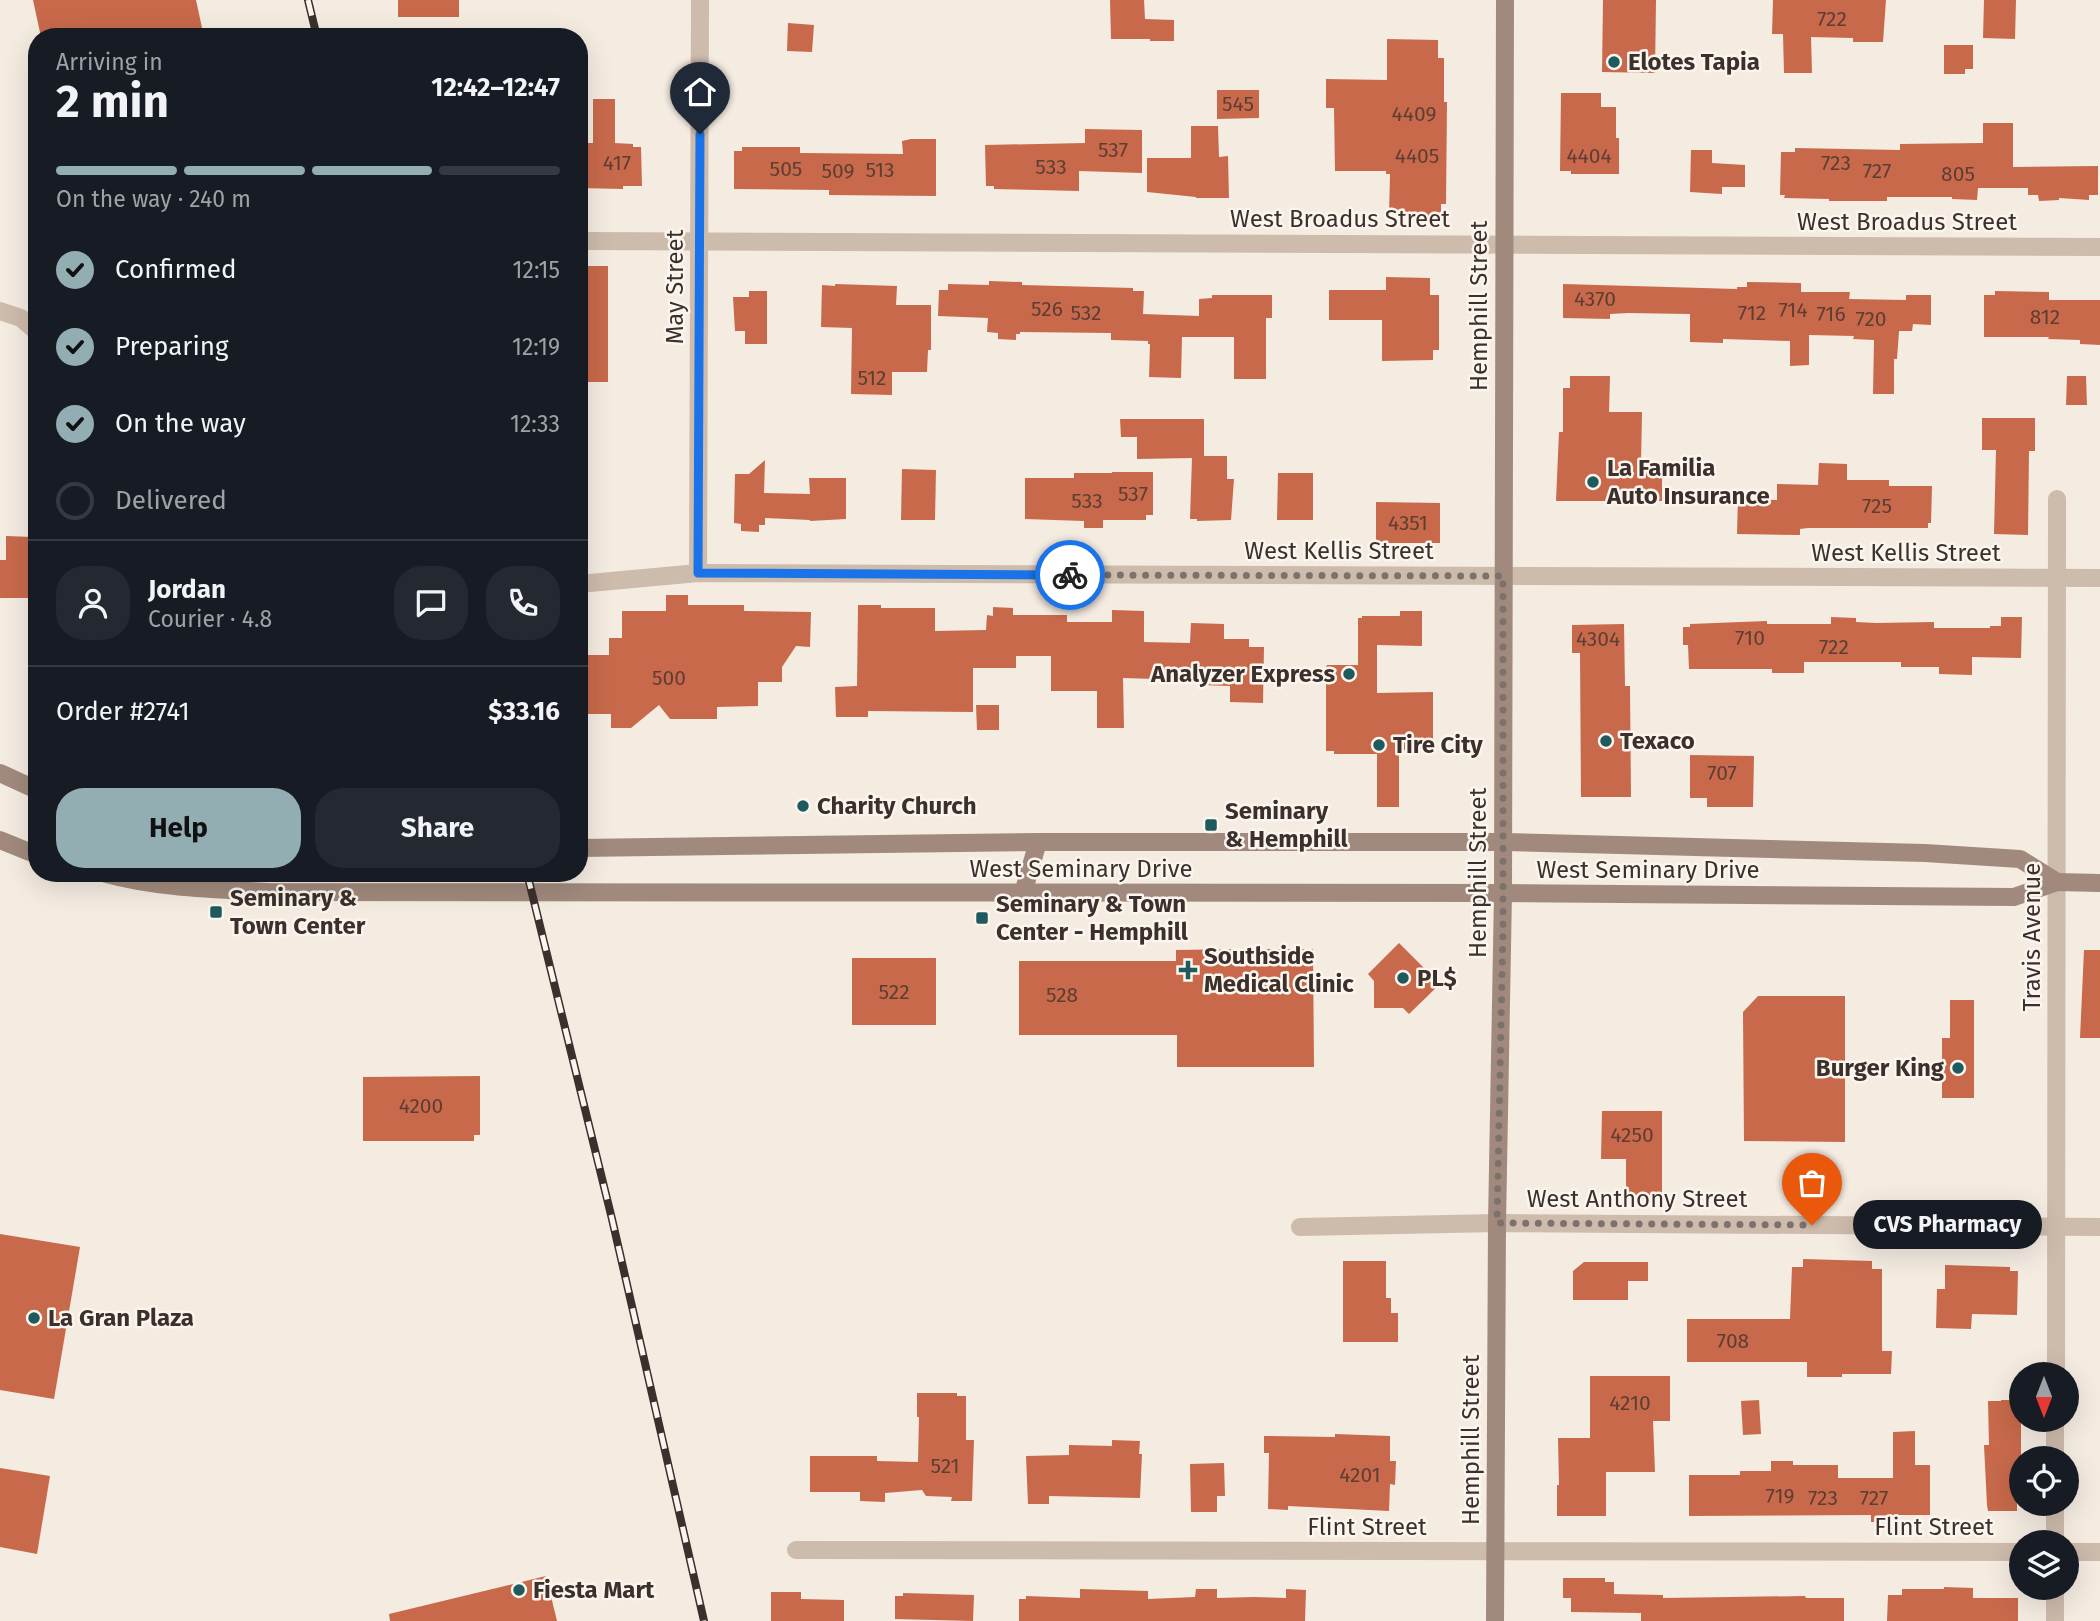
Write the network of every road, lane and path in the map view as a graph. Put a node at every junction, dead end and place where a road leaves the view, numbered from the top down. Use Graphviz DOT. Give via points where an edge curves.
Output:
graph roads {
  1 [pos="700,0"];
  2 [pos="1505,0"];
  3 [pos="588,241"];
  4 [pos="699,242"];
  5 [pos="1504,244"];
  6 [pos="2100,247"];
  7 [pos="7,313"];
  8 [pos="28,324"];
  9 [pos="2057,499"];
  10 [pos="698,573"];
  11 [pos="1503,576"];
  12 [pos="2100,578"];
  13 [pos="2057,579"];
  14 [pos="588,583"];
  15 [pos="0,773"];
  16 [pos="28,786"];
  17 [pos="0,840"];
  18 [pos="1038,842"];
  19 [pos="1504,842"];
  20 [pos="588,848"];
  21 [pos="28,851"];
  22 [pos="2057,881"];
  23 [pos="147,882"];
  24 [pos="2100,883"];
  25 [pos="1023,893"];
  26 [pos="1503,893"];
  27 [pos="1497,1223"];
  28 [pos="2056,1226"];
  29 [pos="1300,1227"];
  30 [pos="2100,1227"];
  31 [pos="2056,1362"];
  32 [pos="796,1550"];
  33 [pos="1495,1551"];
  34 [pos="2009,1552"];
  35 [pos="2079,1552"];
  36 [pos="2100,1552"];
  37 [pos="2055,1600"];
  38 [pos="1495,1621"];
  39 [pos="2055,1621"];
  1 -- 4 [label="street, May Street"];
  2 -- 5 [label="main road, Hemphill Street"];
  3 -- 4 [label="street, West Broadus Street"];
  4 -- 5 [label="street, West Broadus Street"];
  4 -- 10 [label="street, May Street"];
  5 -- 6 [label="street, West Broadus Street"];
  5 -- 11 [label="main road, Hemphill Street"];
  7 -- 8 [label="street"];
  9 -- 13 [label="street, Travis Avenue"];
  10 -- 11 [label="street, West Kellis Street"];
  10 -- 14 [label="street, West Kellis Street"];
  11 -- 13 [label="street, West Kellis Street"];
  11 -- 19 [label="main road, Hemphill Street"];
  12 -- 13 [label="street, West Kellis Street"];
  13 -- 22 [label="street, Travis Avenue"];
  15 -- 16 [label="main road"];
  17 -- 21 [label="main road"];
  18 -- 19 [label="main road, West Seminary Drive"];
  18 -- 20 [label="main road, West Seminary Drive"];
  18 -- 25 [label="main road"];
  19 -- 22 [label="main road, West Seminary Drive" via="2020,859"];
  19 -- 26 [label="main road, Hemphill Street"];
  22 -- 24 [label="main road, West Seminary Drive"];
  22 -- 26 [label="main road, West Seminary Drive" via="2014,897"];
  22 -- 28 [label="street, Travis Avenue"];
  23 -- 25 [label="main road, West Seminary Drive" via="268,892"];
  25 -- 26 [label="main road, West Seminary Drive"];
  26 -- 27 [label="main road, Hemphill Street"];
  27 -- 28 [label="street, West Anthony Street"];
  27 -- 29 [label="street, West Anthony Street"];
  27 -- 33 [label="main road, Hemphill Street"];
  28 -- 30 [label="street, West Anthony Street"];
  28 -- 31 [label="street, Travis Avenue"];
  32 -- 33 [label="street, Flint Street"];
  33 -- 34 [label="street, Flint Street"];
  33 -- 38 [label="main road, Hemphill Street"];
  35 -- 36 [label="street"];
  37 -- 39 [label="street"];
}
